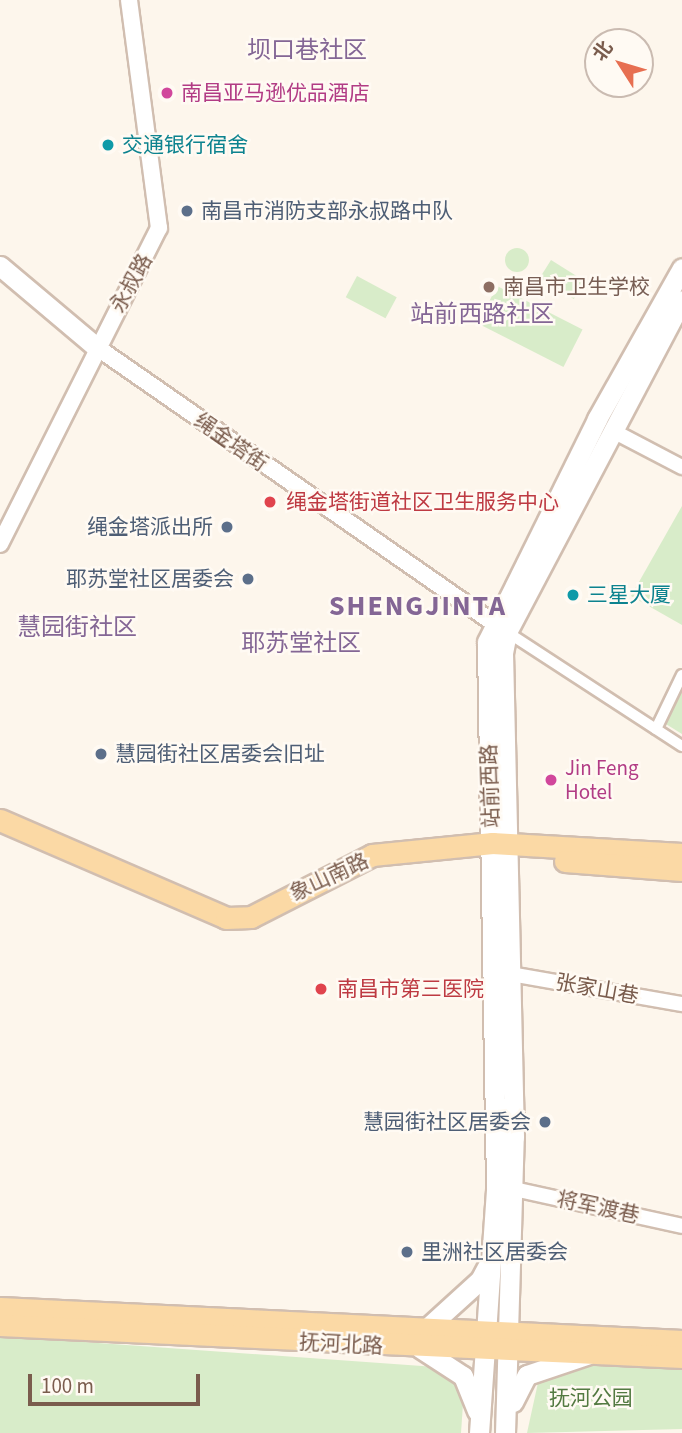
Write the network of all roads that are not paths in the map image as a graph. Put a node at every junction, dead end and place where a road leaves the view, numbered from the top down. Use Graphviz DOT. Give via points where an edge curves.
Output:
graph roads {
  1 [pos="129,0"];
  2 [pos="0,266"];
  3 [pos="682,268"];
  4 [pos="682,300"];
  5 [pos="95,346"];
  6 [pos="613,431"];
  7 [pos="682,467"];
  8 [pos="0,544"];
  9 [pos="500,627"];
  10 [pos="682,675"];
  11 [pos="656,729"];
  12 [pos="682,746"];
  13 [pos="0,820"];
  14 [pos="0,831"];
  15 [pos="500,850"];
  16 [pos="682,854"];
  17 [pos="682,870"];
  18 [pos="511,974"];
  19 [pos="682,1004"];
  20 [pos="514,1189"];
  21 [pos="682,1226"];
  22 [pos="493,1254"];
  23 [pos="0,1308"];
  24 [pos="0,1325"];
  25 [pos="427,1328"];
  26 [pos="682,1340"];
  27 [pos="486,1341"];
  28 [pos="512,1343"];
  29 [pos="421,1348"];
  30 [pos="590,1354"];
  31 [pos="682,1357"];
  32 [pos="506,1426"];
  33 [pos="479,1427"];
  1 -- 5 [label="street, 永叔路" via="159,228"];
  2 -- 5 [label="main road"];
  3 -- 9 [label="main road, 站前西路"];
  4 -- 6 [label="main road, 站前西路"];
  5 -- 8 [label="street, 永叔路"];
  5 -- 9 [label="street, 绳金塔街"];
  6 -- 7 [label="street"];
  6 -- 9 [label="main road, 站前西路"];
  9 -- 11 [label="street, 绳金塔街"];
  9 -- 15 [label="main road, 站前西路"];
  10 -- 11 [label="street"];
  11 -- 12 [label="street, 绳金塔街"];
  13 -- 15 [label="main road, 象山南路" via="226,918 251,917 372,855"];
  14 -- 15 [label="main road, 象山南路" via="234,929 255,928 326,887 377,867"];
  15 -- 16 [label="main road, 象山南路"];
  15 -- 17 [label="main road, 象山南路"];
  15 -- 18 [label="main road, 站前西路"];
  15 -- 22 [label="main road, 站前西路"];
  18 -- 19 [label="street, 张家山巷"];
  18 -- 20 [label="main road, 站前西路"];
  20 -- 21 [label="street, 将军渡巷"];
  20 -- 28 [label="main road, 站前西路"];
  22 -- 25 [label="main road" via="480,1280"];
  22 -- 27 [label="main road, 站前西路"];
  23 -- 25 [label="main road, 抚河北路"];
  24 -- 29 [label="main road, 抚河北路"];
  25 -- 27 [label="main road, 抚河北路"];
  26 -- 28 [label="main road, 抚河北路"];
  27 -- 28 [label="main road, 抚河北路"];
  27 -- 29 [label="main road, 抚河北路"];
  27 -- 33 [label="main road, 站前西路"];
  28 -- 30 [label="main road, 抚河北路"];
  28 -- 32 [label="main road, 站前西路"];
  29 -- 33 [label="main road" via="454,1367"];
  30 -- 31 [label="main road, 抚河北路"];
  30 -- 32 [label="main road" via="527,1375"];
}
